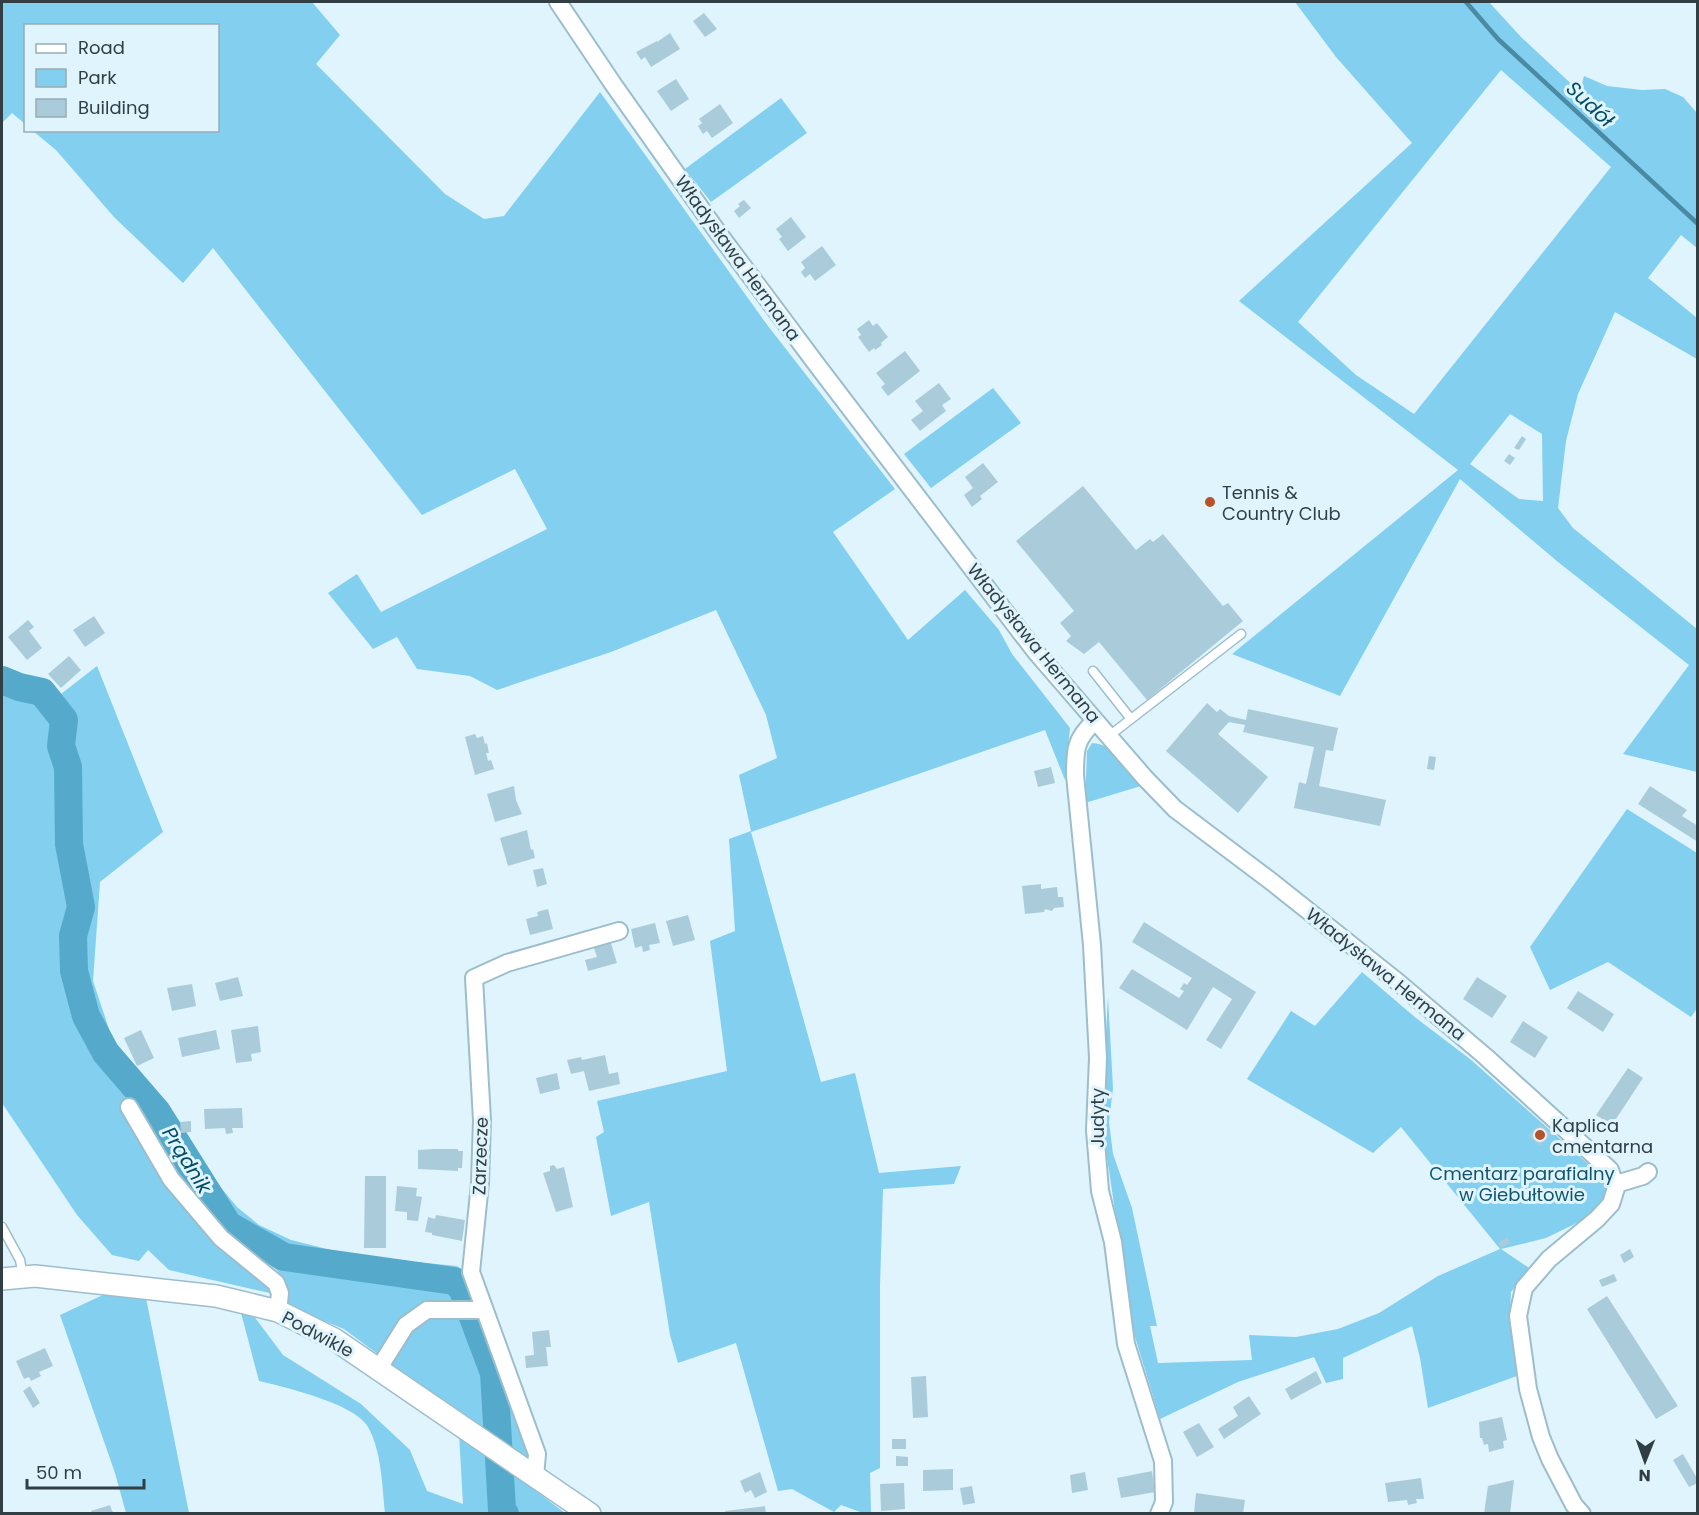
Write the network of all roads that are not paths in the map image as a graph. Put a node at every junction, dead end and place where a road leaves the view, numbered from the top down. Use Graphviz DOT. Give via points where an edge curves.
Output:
graph roads {
  1 [pos="558,2"];
  2 [pos="1240,634"];
  3 [pos="1093,670"];
  4 [pos="1131,719"];
  5 [pos="1095,721"];
  6 [pos="1109,736"];
  7 [pos="620,931"];
  8 [pos="129,1107"];
  9 [pos="1648,1172"];
  10 [pos="1616,1184"];
  11 [pos="2,1227"];
  12 [pos="23,1276"];
  13 [pos="2,1279"];
  14 [pos="483,1309"];
  15 [pos="278,1311"];
  16 [pos="379,1368"];
  17 [pos="529,1473"];
  18 [pos="590,1514"];
  19 [pos="1159,1514"];
  20 [pos="1582,1514"];
  1 -- 5 [label="street, Władysława Hermana" via="746,271 1023,635"];
  2 -- 4 [label="lane"];
  3 -- 4 [label="lane"];
  4 -- 6 [label="lane"];
  5 -- 6 [label="street, Władysława Hermana"];
  5 -- 19 [label="street, Judyty" via="1083,732 1075,756 1092,945 1098,1058 1095,1130 1100,1191 1113,1242 1126,1344 1163,1461 1164,1502"];
  6 -- 10 [label="street, Władysława Hermana" via="1175,809 1272,882 1486,1056 1610,1170"];
  7 -- 14 [label="street, Zarzecze" via="507,963 474,978 482,1120 471,1272"];
  8 -- 15 [label="street" via="171,1179 221,1238 276,1283 280,1293"];
  9 -- 10 [label="street"];
  10 -- 20 [label="street" via="1611,1204 1549,1259 1524,1288 1518,1316 1528,1389 1541,1437"];
  11 -- 12 [label="lane" via="20,1260"];
  12 -- 13 [label="street, Podwikle"];
  12 -- 15 [label="street, Podwikle" via="216,1296"];
  14 -- 16 [label="street" via="426,1310 406,1325"];
  14 -- 17 [label="street, Zarzecze" via="537,1454"];
  15 -- 16 [label="street, Podwikle" via="334,1339"];
  16 -- 17 [label="street, Podwikle"];
  17 -- 18 [label="street, Podwikle"];
}
